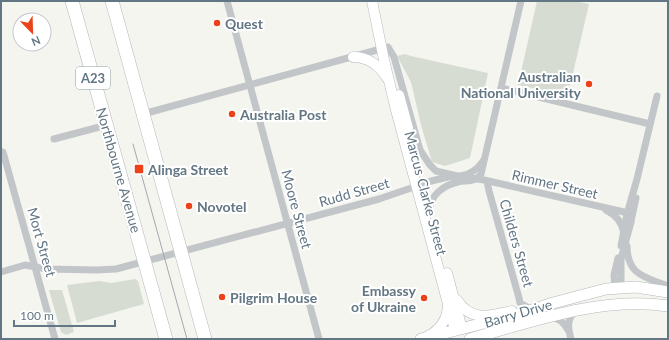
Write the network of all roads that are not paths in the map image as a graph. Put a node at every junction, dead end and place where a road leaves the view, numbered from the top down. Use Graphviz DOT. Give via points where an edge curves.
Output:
graph roads {
  1 [pos="72,1"];
  2 [pos="112,1"];
  3 [pos="227,1"];
  4 [pos="372,1"];
  5 [pos="521,1"];
  6 [pos="382,49"];
  7 [pos="353,57"];
  8 [pos="250,85"];
  9 [pos="390,85"];
  10 [pos="501,88"];
  11 [pos="657,96"];
  12 [pos="143,114"];
  13 [pos="650,124"];
  14 [pos="107,125"];
  15 [pos="54,139"];
  16 [pos="2,152"];
  17 [pos="485,154"];
  18 [pos="458,176"];
  19 [pos="476,179"];
  20 [pos="637,179"];
  21 [pos="487,181"];
  22 [pos="420,184"];
  23 [pos="600,208"];
  24 [pos="430,210"];
  25 [pos="627,214"];
  26 [pos="287,224"];
  27 [pos="630,226"];
  28 [pos="625,239"];
  29 [pos="181,252"];
  30 [pos="145,261"];
  31 [pos="36,268"];
  32 [pos="1,272"];
  33 [pos="668,286"];
  34 [pos="452,291"];
  35 [pos="668,292"];
  36 [pos="619,293"];
  37 [pos="668,301"];
  38 [pos="553,303"];
  39 [pos="448,305"];
  40 [pos="668,306"];
  41 [pos="527,307"];
  42 [pos="668,310"];
  43 [pos="578,311"];
  44 [pos="548,317"];
  45 [pos="460,334"];
  46 [pos="570,336"];
  47 [pos="55,339"];
  48 [pos="166,339"];
  49 [pos="205,339"];
  50 [pos="319,339"];
  51 [pos="422,339"];
  52 [pos="470,339"];
  1 -- 14 [label="highway, Northbourne Avenue / A23"];
  2 -- 12 [label="highway, A23"];
  3 -- 8 [label="street, Moore Street"];
  4 -- 6 [label="street, Marcus Clarke Street"];
  5 -- 10 [label="street"];
  6 -- 7 [label="street"];
  6 -- 9 [label="street, Marcus Clarke Street"];
  6 -- 18 [label="street, Marcus Clarke Street" via="388,48 394,57 419,147 430,165 438,172"];
  6 -- 22 [label="street, Marcus Clarke Street" via="389,58"];
  7 -- 8 [label="street"];
  7 -- 9 [label="street" via="369,60 383,72"];
  8 -- 12 [label="street"];
  8 -- 26 [label="street, Moore Street"];
  9 -- 22 [label="street, Marcus Clarke Street"];
  10 -- 13 [label="street"];
  10 -- 17 [label="street"];
  11 -- 13 [label="street"];
  12 -- 29 [label="highway, A23"];
  13 -- 20 [label="street"];
  14 -- 15 [label="street"];
  14 -- 30 [label="highway, Northbourne Avenue / A23"];
  16 -- 31 [label="street, Mort Street"];
  17 -- 18 [label="street, Rimmer Street" via="477,169"];
  17 -- 19 [label="street" via="482,171"];
  18 -- 19 [label="street, Rimmer Street"];
  18 -- 22 [label="street, Rimmer Street"];
  19 -- 21 [label="street, Rimmer Street"];
  19 -- 24 [label="street, Rimmer Street" via="451,184 437,193 431,202"];
  20 -- 25 [label="street"];
  20 -- 27 [label="street"];
  21 -- 23 [label="street, Rimmer Street"];
  21 -- 41 [label="street, Childers Street" via="520,301"];
  22 -- 24 [label="street, Marcus Clarke Street"];
  22 -- 26 [label="street, Rudd Street" via="379,199"];
  22 -- 39 [label="street, Marcus Clarke Street"];
  23 -- 25 [label="street, Rimmer Street"];
  23 -- 28 [label="street" via="612,213 620,223"];
  24 -- 34 [label="street, Marcus Clarke Street"];
  25 -- 27 [label="street"];
  25 -- 28 [label="street"];
  26 -- 29 [label="street, Rudd Street"];
  26 -- 50 [label="street, Moore Street"];
  27 -- 28 [label="street"];
  28 -- 33 [label="street" via="627,256 634,270 644,277"];
  28 -- 36 [label="street"];
  29 -- 30 [label="street, Rudd Street"];
  29 -- 49 [label="highway, A23"];
  30 -- 31 [label="street, Rudd Street" via="106,270"];
  30 -- 48 [label="highway, Northbourne Avenue / A23"];
  31 -- 32 [label="street, Rudd Street" via="25,266"];
  31 -- 47 [label="street, Mort Street"];
  34 -- 41 [label="street" via="464,309 474,315 487,316"];
  34 -- 45 [label="street, Marcus Clarke Street"];
  35 -- 36 [label="main road, Barry Drive" via="642,287"];
  36 -- 37 [label="main road, Barry Drive" via="623,297"];
  36 -- 38 [label="main road, Barry Drive"];
  36 -- 40 [label="main road, Barry Drive"];
  36 -- 42 [label="main road" via="628,307"];
  36 -- 43 [label="main road, Barry Drive"];
  38 -- 41 [label="street"];
  38 -- 45 [label="main road, Barry Drive"];
  39 -- 45 [label="street, Marcus Clarke Street"];
  39 -- 51 [label="street" via="448,312 442,325 436,332"];
  43 -- 44 [label="main road, Barry Drive"];
  43 -- 46 [label="street" via="568,320"];
  44 -- 46 [label="street" via="563,322"];
  44 -- 52 [label="main road, Barry Drive"];
  45 -- 51 [label="main road, Barry Drive"];
}
